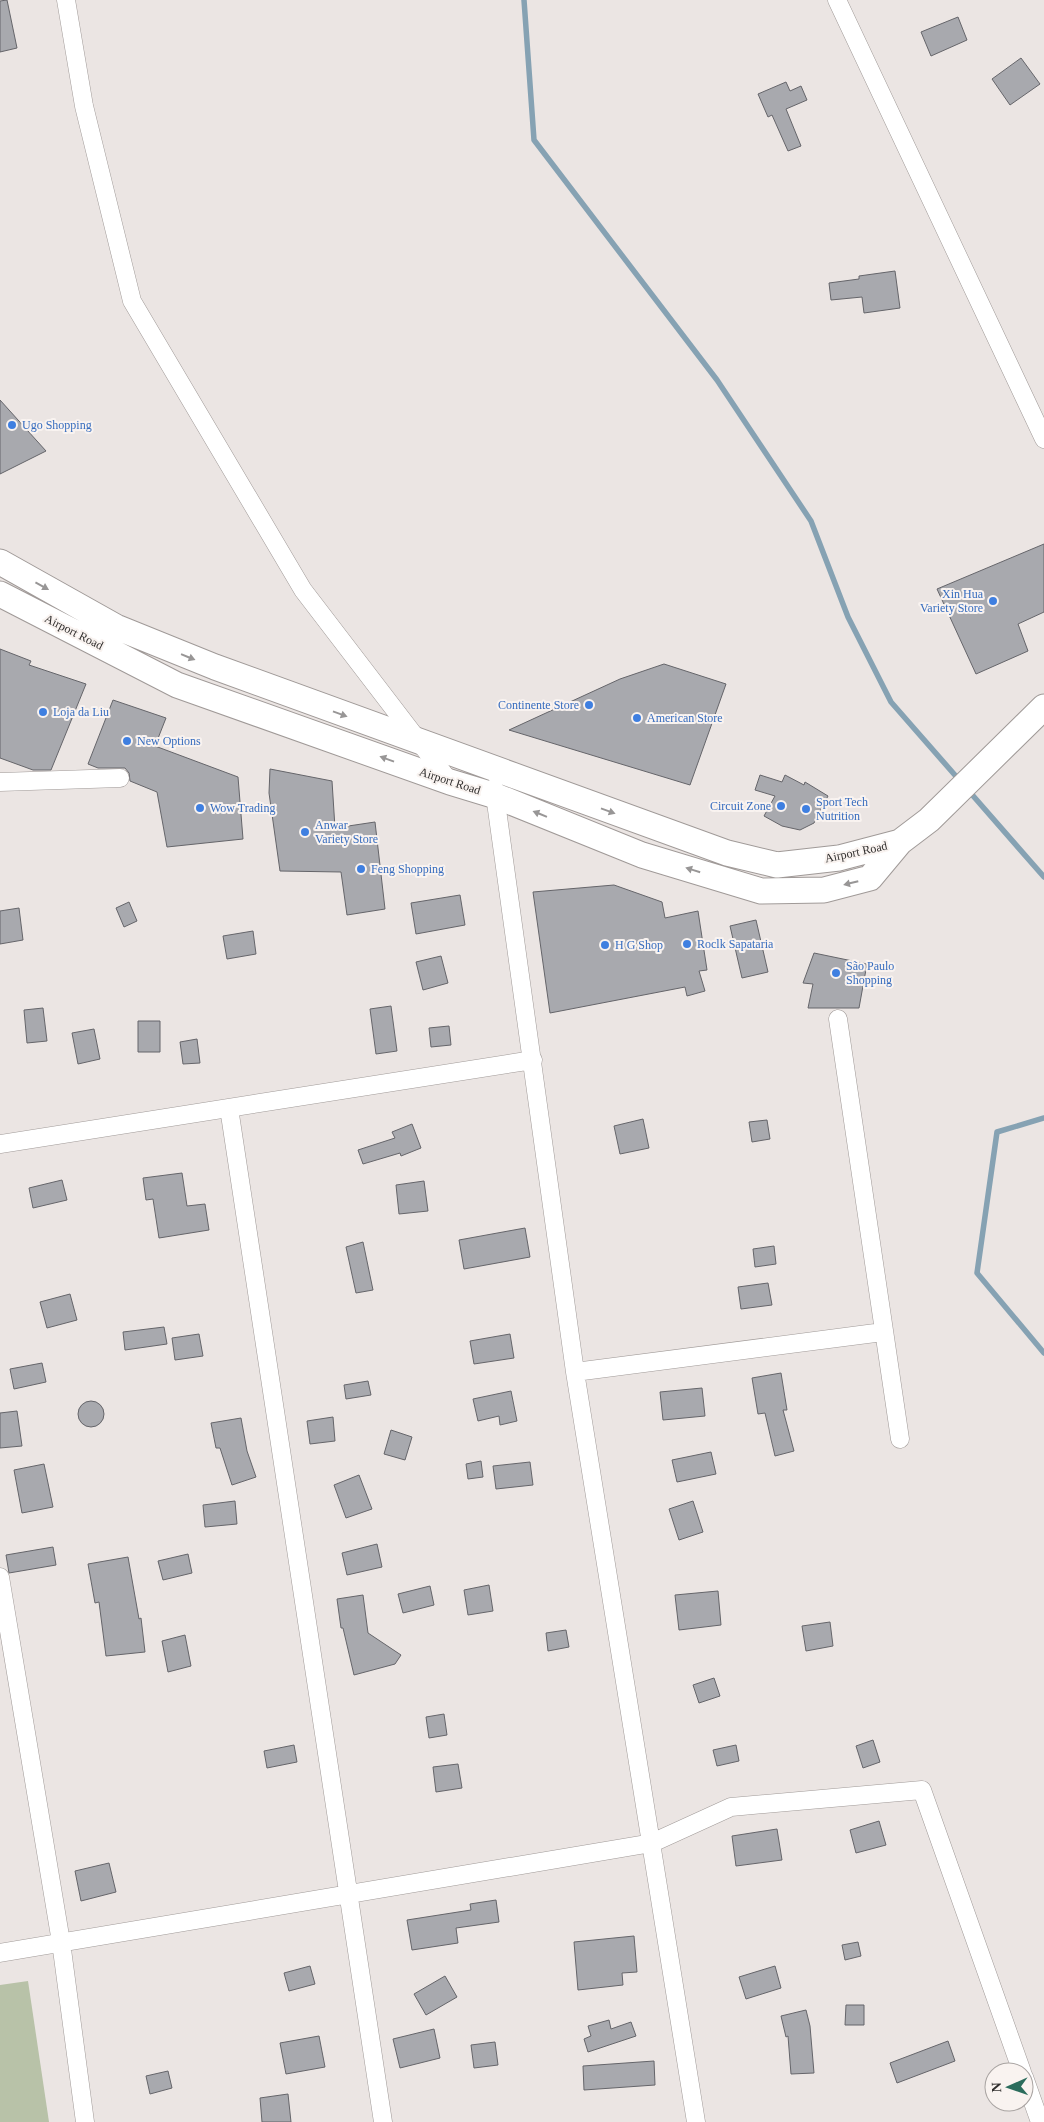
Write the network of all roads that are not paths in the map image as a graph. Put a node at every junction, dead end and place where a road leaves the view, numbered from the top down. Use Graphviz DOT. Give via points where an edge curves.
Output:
graph roads {
  1 [pos="66,0"];
  2 [pos="837,0"];
  3 [pos="1044,439"];
  4 [pos="0,562"];
  5 [pos="0,594"];
  6 [pos="1044,707"];
  7 [pos="419,742"];
  8 [pos="490,768"];
  9 [pos="120,778"];
  10 [pos="0,782"];
  11 [pos="450,782"];
  12 [pos="496,796"];
  13 [pos="900,842"];
  14 [pos="838,1019"];
  15 [pos="533,1060"];
  16 [pos="229,1108"];
  17 [pos="0,1144"];
  18 [pos="883,1332"];
  19 [pos="575,1372"];
  20 [pos="900,1439"];
  21 [pos="0,1577"];
  22 [pos="652,1843"];
  23 [pos="347,1893"];
  24 [pos="61,1942"];
  25 [pos="0,1952"];
  26 [pos="1018,2062"];
  27 [pos="1034,2105"];
  28 [pos="84,2122"];
  29 [pos="383,2122"];
  30 [pos="696,2122"];
  31 [pos="1040,2122"];
  1 -- 7 [label="street" via="84,106 132,301 303,590"];
  2 -- 3 [label="street"];
  4 -- 7 [label="street, Airport Road, one-way" via="116,627"];
  11 -- 5 [label="street, Airport Road, one-way" via="177,685"];
  6 -- 13 [label="street, Airport Road" via="929,820"];
  7 -- 8 [label="street, Airport Road"];
  7 -- 11 [label="street"];
  8 -- 12 [label="street"];
  8 -- 13 [label="street, Airport Road, one-way" via="727,853 777,865 839,858"];
  9 -- 10 [label="street"];
  11 -- 12 [label="street, Airport Road"];
  13 -- 12 [label="street, Airport Road, one-way" via="870,878 824,890 761,891 642,855"];
  12 -- 15 [label="street"];
  14 -- 18 [label="street"];
  15 -- 16 [label="street"];
  15 -- 19 [label="street"];
  16 -- 17 [label="street"];
  16 -- 23 [label="street"];
  18 -- 19 [label="street"];
  18 -- 20 [label="street"];
  19 -- 22 [label="street"];
  21 -- 24 [label="street"];
  22 -- 23 [label="street"];
  22 -- 26 [label="street" via="731,1807 922,1790"];
  22 -- 30 [label="street"];
  23 -- 24 [label="street"];
  23 -- 29 [label="street"];
  24 -- 25 [label="street"];
  24 -- 28 [label="street"];
  27 -- 31 [label="street"];
}
